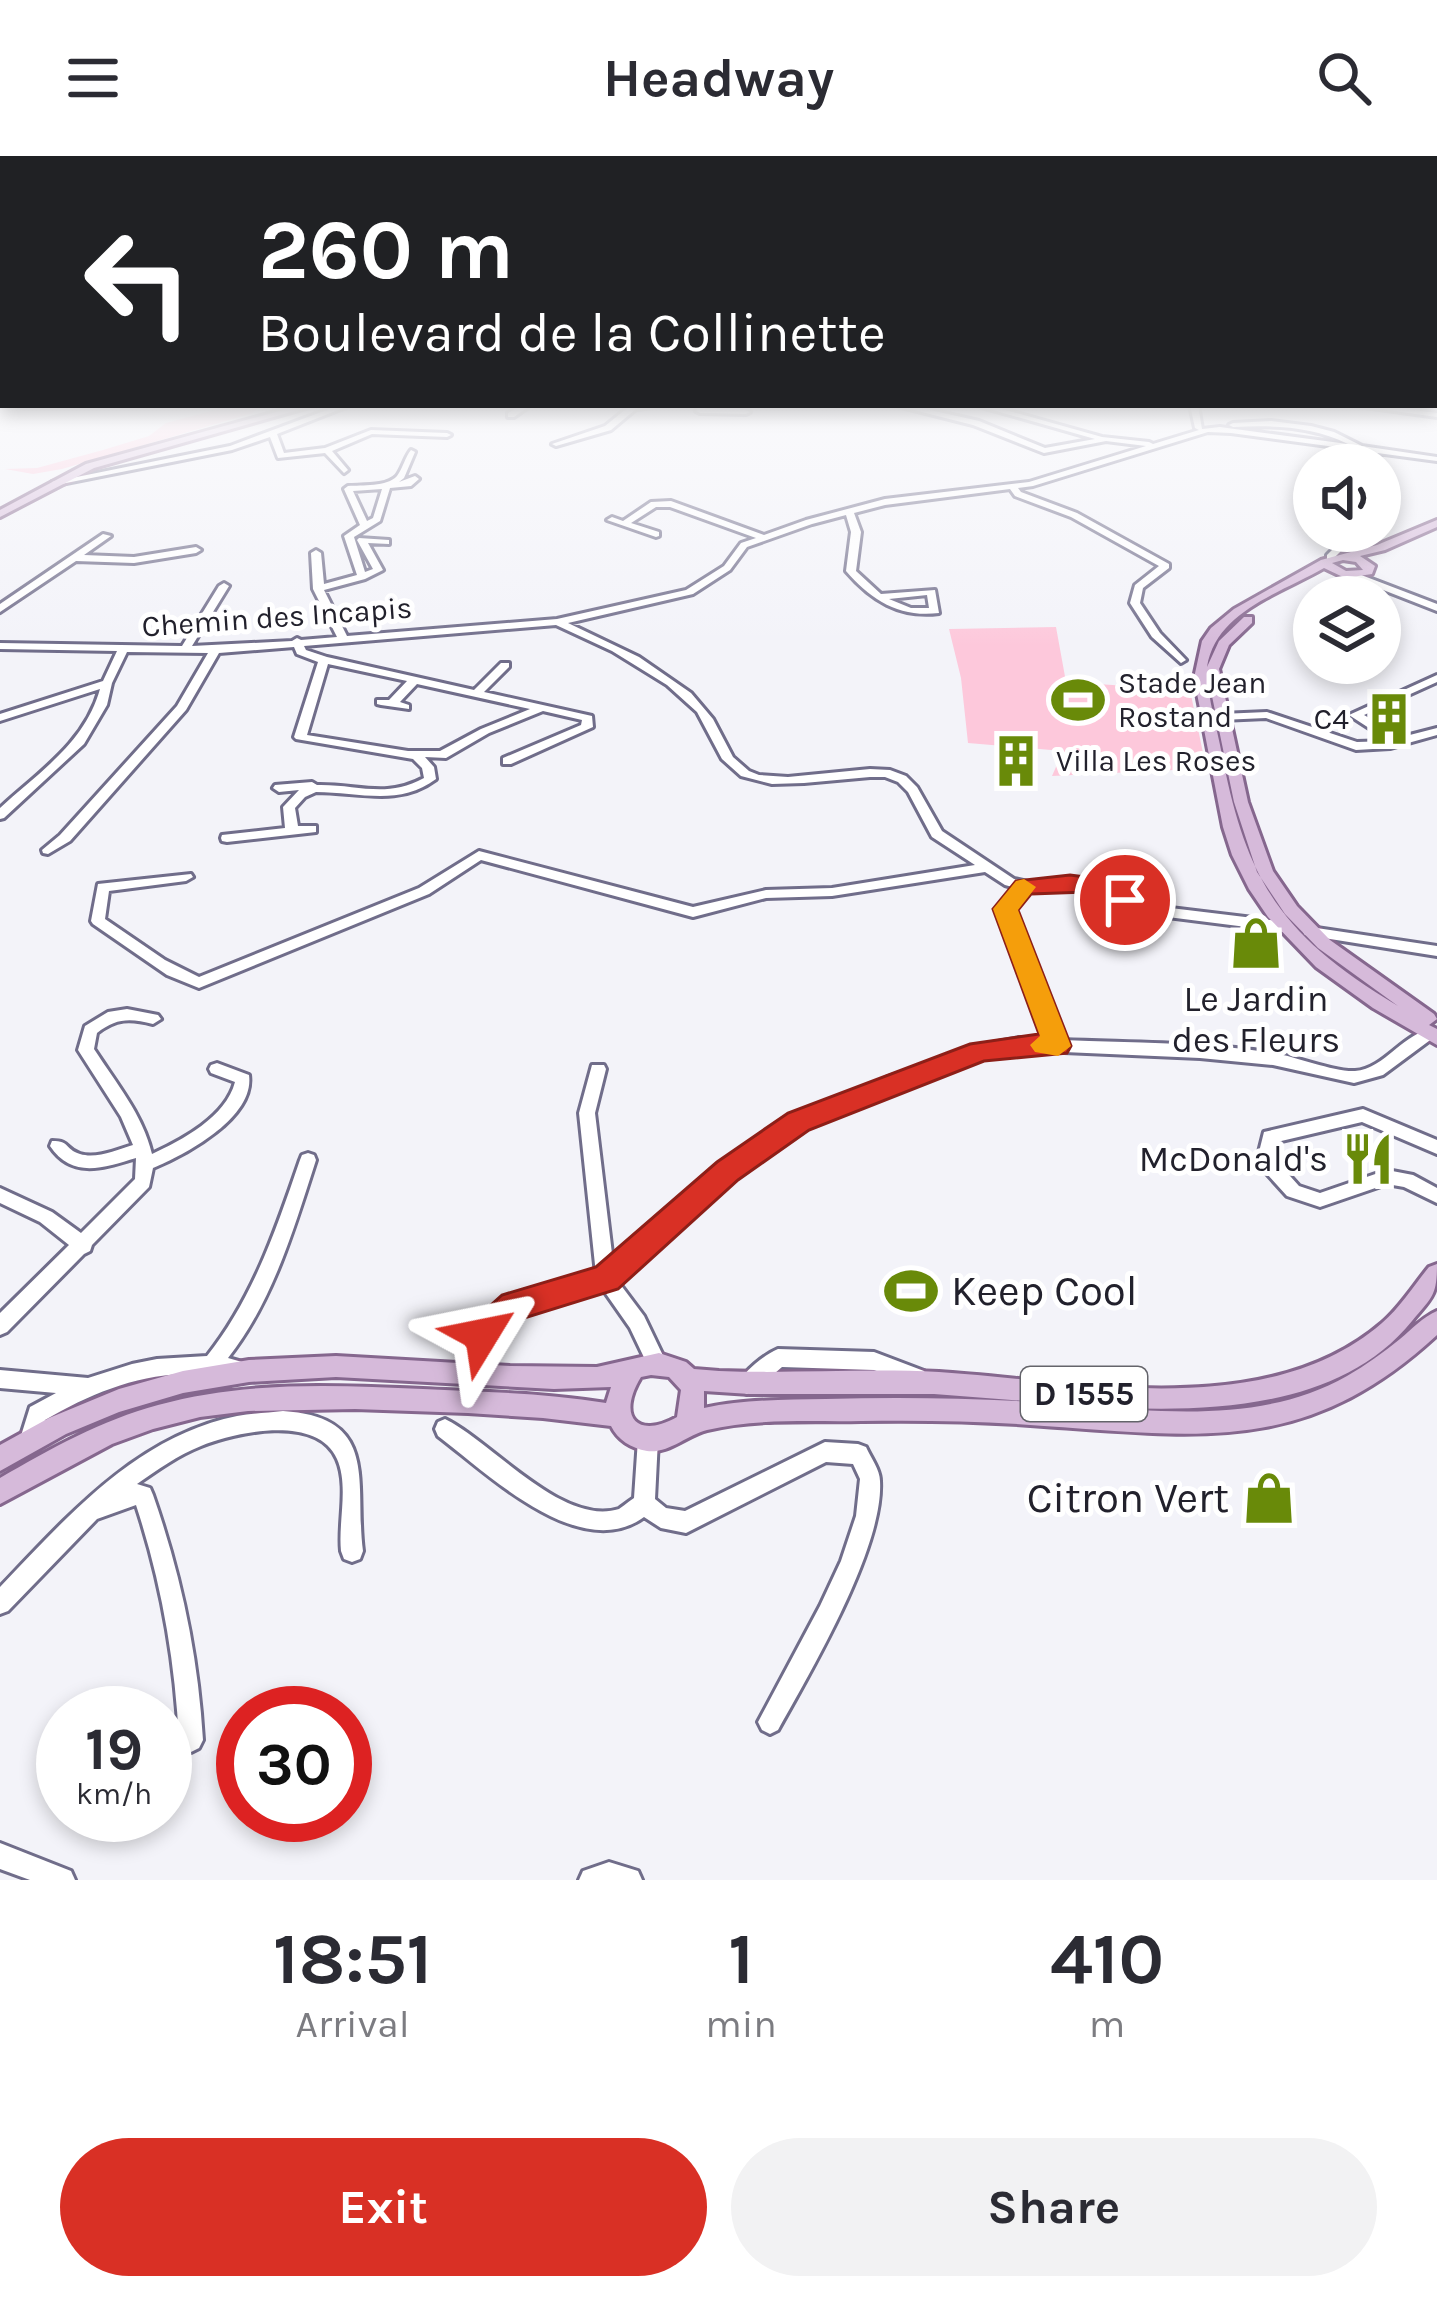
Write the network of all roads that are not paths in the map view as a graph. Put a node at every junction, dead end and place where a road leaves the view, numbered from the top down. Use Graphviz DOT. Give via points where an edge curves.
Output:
graph roads {
  1 [pos="51,484"];
  2 [pos="1028,484"];
  3 [pos="387,485"];
  4 [pos="1013,488"];
  5 [pos="849,512"];
  6 [pos="0,514"];
  7 [pos="1437,523"];
  8 [pos="365,526"];
  9 [pos="656,534"];
  10 [pos="1437,534"];
  11 [pos="106,536"];
  12 [pos="762,537"];
  13 [pos="386,542"];
  14 [pos="196,550"];
  15 [pos="1335,552"];
  16 [pos="316,553"];
  17 [pos="1346,556"];
  18 [pos="75,558"];
  19 [pos="1328,559"];
  20 [pos="1368,569"];
  21 [pos="1346,574"];
  22 [pos="1352,576"];
  23 [pos="1376,576"];
  24 [pos="362,578"];
  25 [pos="224,586"];
  26 [pos="319,586"];
  27 [pos="1437,592"];
  28 [pos="1401,593"];
  29 [pos="877,597"];
  30 [pos="1418,600"];
  31 [pos="1437,608"];
  32 [pos="0,609"];
  33 [pos="557,622"];
  34 [pos="342,637"];
  35 [pos="297,641"];
  36 [pos="0,646"];
  37 [pos="215,650"];
  38 [pos="184,651"];
  39 [pos="122,652"];
  40 [pos="324,660"];
  41 [pos="1181,660"];
  42 [pos="505,665"];
  43 [pos="1437,678"];
  44 [pos="415,679"];
  45 [pos="107,683"];
  46 [pos="478,692"];
  47 [pos="574,699"];
  48 [pos="393,704"];
  49 [pos="547,706"];
  50 [pos="564,710"];
  51 [pos="1221,717"];
  52 [pos="0,718"];
  53 [pos="1437,730"];
  54 [pos="1401,741"];
  55 [pos="408,753"];
  56 [pos="507,761"];
  57 [pos="321,786"];
  58 [pos="279,788"];
  59 [pos="0,815"];
  60 [pos="311,829"];
  61 [pos="292,831"];
  62 [pos="227,838"];
  63 [pos="48,850"];
  64 [pos="983,868"];
  65 [pos="186,878"];
  66 [pos="1024,887"];
  67 [pos="1286,927"];
  68 [pos="1310,932"];
  69 [pos="1437,951"];
  70 [pos="153,1019"];
  71 [pos="1435,1032"];
  72 [pos="1058,1046"];
  73 [pos="217,1069"];
  74 [pos="598,1069"];
  75 [pos="58,1146"];
  76 [pos="1437,1147"];
  77 [pos="146,1156"];
  78 [pos="308,1160"];
  79 [pos="0,1195"];
  80 [pos="1437,1196"];
  81 [pos="84,1246"];
  82 [pos="1437,1274"];
  83 [pos="606,1279"];
  84 [pos="1437,1321"];
  85 [pos="0,1326"];
  86 [pos="482,1335"];
  87 [pos="212,1364"];
  88 [pos="657,1364"];
  89 [pos="250,1371"];
  90 [pos="631,1372"];
  91 [pos="0,1379"];
  92 [pos="688,1379"];
  93 [pos="84,1386"];
  94 [pos="618,1416"];
  95 [pos="686,1425"];
  96 [pos="445,1429"];
  97 [pos="30,1439"];
  98 [pos="648,1439"];
  99 [pos="0,1459"];
  100 [pos="0,1492"];
  101 [pos="644,1503"];
  102 [pos="84,1516"];
  103 [pos="352,1551"];
  104 [pos="0,1604"];
  105 [pos="189,1686"];
  106 [pos="770,1722"];
  107 [pos="0,1856"];
  108 [pos="62,1880"];
  109 [pos="592,1880"];
  110 [pos="629,1880"];
  1 -- 6 [label="main road"];
  2 -- 4 [label="street"];
  3 -- 8 [label="street" via="380,515"];
  3 -- 8 [label="street" via="348,489"];
  4 -- 5 [label="street"];
  4 -- 41 [label="street" via="1166,566 1138,587 1135,603"];
  5 -- 12 [label="street"];
  5 -- 29 [label="street" via="856,532 851,571"];
  7 -- 17 [label="main road"];
  8 -- 24 [label="street" via="349,539"];
  9 -- 12 [label="street" via="618,522 671,504"];
  10 -- 20 [label="main road"];
  11 -- 18 [label="street"];
  12 -- 33 [label="street, Chemin des Incapis" via="707,585"];
  13 -- 24 [label="street" via="362,540 378,570"];
  14 -- 18 [label="street"];
  15 -- 19 [label="street"];
  16 -- 26 [label="street"];
  17 -- 19 [label="main road"];
  17 -- 20 [label="main road"];
  18 -- 32 [label="street"];
  19 -- 21 [label="main road"];
  19 -- 67 [label="main road" via="1215,631 1199,673 1240,857"];
  20 -- 21 [label="main road"];
  20 -- 23 [label="street"];
  21 -- 22 [label="street"];
  21 -- 51 [label="main road" via="1306,581 1229,635 1213,669"];
  24 -- 26 [label="street"];
  25 -- 38 [label="street"];
  26 -- 34 [label="street"];
  27 -- 30 [label="street"];
  28 -- 30 [label="street"];
  29 -- 29 [label="street" via="913,611 935,611 931,592"];
  30 -- 31 [label="street"];
  33 -- 34 [label="street, Chemin des Incapis"];
  33 -- 64 [label="street" via="631,657 692,702 727,758 749,776 902,779 925,820"];
  34 -- 35 [label="street, Chemin des Incapis"];
  35 -- 37 [label="street, Chemin des Incapis"];
  35 -- 40 [label="street" via="301,652"];
  36 -- 39 [label="street, Chemin des Incapis"];
  37 -- 38 [label="street, Chemin des Incapis"];
  37 -- 63 [label="street" via="182,708"];
  38 -- 39 [label="street, Chemin des Incapis"];
  39 -- 45 [label="street"];
  40 -- 44 [label="street"];
  40 -- 55 [label="street" via="300,736"];
  42 -- 46 [label="street"];
  43 -- 54 [label="street" via="1354,715"];
  44 -- 46 [label="street"];
  44 -- 48 [label="street"];
  45 -- 52 [label="street"];
  45 -- 59 [label="street" via="81,741"];
  46 -- 49 [label="street"];
  47 -- 50 [label="street"];
  49 -- 50 [label="street"];
  49 -- 55 [label="street" via="442,755"];
  50 -- 56 [label="street" via="586,715 589,724"];
  51 -- 54 [label="street" via="1267,715 1356,746"];
  51 -- 68 [label="main road" via="1257,856"];
  53 -- 54 [label="street"];
  55 -- 57 [label="street" via="430,778 401,795"];
  57 -- 58 [label="street"];
  57 -- 61 [label="street" via="294,798"];
  60 -- 61 [label="street"];
  61 -- 62 [label="street"];
  64 -- 65 [label="street" via="766,894 693,912 479,855 424,891 199,983 98,921 103,887"];
  64 -- 66 [label="street"];
  66 -- 67 [label="street" via="1082,883 1152,910"];
  66 -- 72 [label="street" via="1005,909"];
  67 -- 71 [label="main road" via="1341,976"];
  68 -- 69 [label="street"];
  68 -- 71 [label="main road"];
  70 -- 77 [label="street" via="125,1011 109,1016 90,1030 86,1050"];
  71 -- 72 [label="street" via="1354,1077 1243,1055"];
  72 -- 83 [label="street" via="980,1051 798,1121"];
  73 -- 77 [label="street" via="243,1079 240,1096 179,1151"];
  74 -- 83 [label="street" via="587,1112"];
  75 -- 77 [label="street" via="78,1162"];
  76 -- 80 [label="street" via="1363,1115 1270,1137 1265,1160 1294,1191 1321,1200 1387,1177"];
  77 -- 81 [label="street" via="143,1182"];
  78 -- 87 [label="street" via="268,1273"];
  79 -- 81 [label="street"];
  81 -- 85 [label="street"];
  82 -- 92 [label="main road, D 1555" via="1370,1347 1315,1378 1255,1394 1154,1400 931,1382"];
  83 -- 86 [label="street" via="514,1306"];
  83 -- 88 [label="street"];
  84 -- 95 [label="main road, D 1555" via="1389,1366 1329,1399 1267,1417 1156,1421 884,1409 730,1413"];
  87 -- 89 [label="street"];
  87 -- 93 [label="street" via="143,1368"];
  88 -- 90 [label="main road"];
  88 -- 92 [label="main road"];
  89 -- 90 [label="main road" via="603,1378"];
  89 -- 97 [label="main road" via="134,1395"];
  90 -- 94 [label="main road" via="620,1385"];
  91 -- 93 [label="street"];
  92 -- 95 [label="main road" via="694,1394"];
  93 -- 97 [label="street" via="37,1414"];
  94 -- 98 [label="main road" via="629,1432"];
  94 -- 100 [label="main road" via="498,1403 251,1396 137,1420 61,1453"];
  95 -- 98 [label="main road"];
  96 -- 101 [label="street" via="548,1507 622,1519"];
  97 -- 99 [label="main road"];
  98 -- 101 [label="street"];
  101 -- 106 [label="street" via="661,1519 686,1522 825,1452 846,1447 864,1456 873,1473 855,1557"];
  102 -- 103 [label="street" via="165,1451 202,1434 310,1421 348,1457"];
  102 -- 104 [label="street"];
  102 -- 105 [label="street" via="143,1496"];
  107 -- 108 [label="street"];
  109 -- 110 [label="street"];
}
